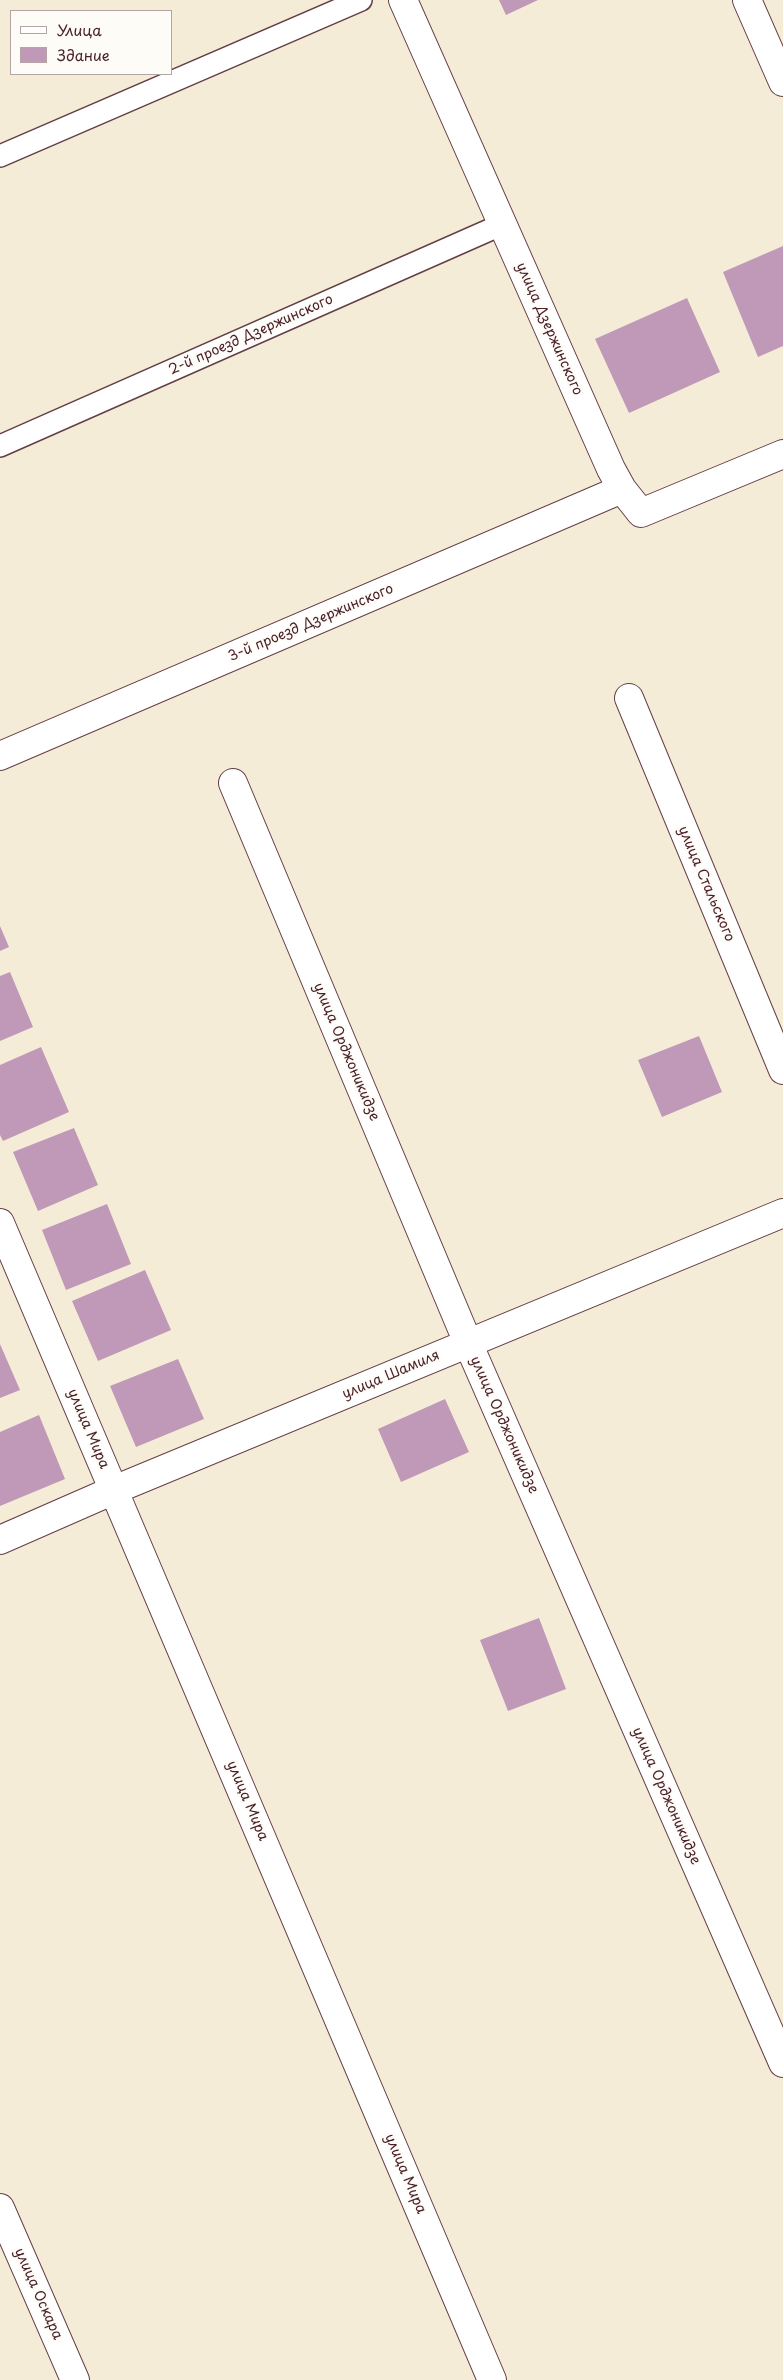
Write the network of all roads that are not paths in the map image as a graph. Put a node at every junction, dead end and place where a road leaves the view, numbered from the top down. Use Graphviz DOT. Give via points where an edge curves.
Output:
graph roads {
  1 [pos="361,0"];
  2 [pos="403,0"];
  3 [pos="747,0"];
  4 [pos="783,82"];
  5 [pos="0,156"];
  6 [pos="503,224"];
  7 [pos="0,446"];
  8 [pos="783,454"];
  9 [pos="622,489"];
  10 [pos="629,698"];
  11 [pos="0,756"];
  12 [pos="233,783"];
  13 [pos="783,1070"];
  14 [pos="783,1213"];
  15 [pos="0,1223"];
  16 [pos="468,1343"];
  17 [pos="114,1490"];
  18 [pos="0,1540"];
  19 [pos="783,2063"];
  20 [pos="0,2208"];
  21 [pos="75,2380"];
  22 [pos="492,2380"];
  1 -- 5 [label="lane"];
  2 -- 6 [label="street, улица Дзержинского"];
  3 -- 4 [label="street"];
  6 -- 7 [label="lane, 2-й проезд Дзержинского"];
  6 -- 9 [label="street, улица Дзержинского"];
  8 -- 9 [label="street, улица Дзержинского" via="641,514"];
  9 -- 11 [label="street, 3-й проезд Дзержинского"];
  10 -- 13 [label="street, улица Стальского"];
  12 -- 16 [label="street, улица Орджоникидзе"];
  14 -- 16 [label="street, улица Шамиля"];
  15 -- 17 [label="street, улица Мира"];
  16 -- 17 [label="street, улица Шамиля"];
  16 -- 19 [label="street, улица Орджоникидзе"];
  17 -- 18 [label="street, улица Шамиля"];
  17 -- 22 [label="street, улица Мира"];
  20 -- 21 [label="street, улица Оскара"];
}
